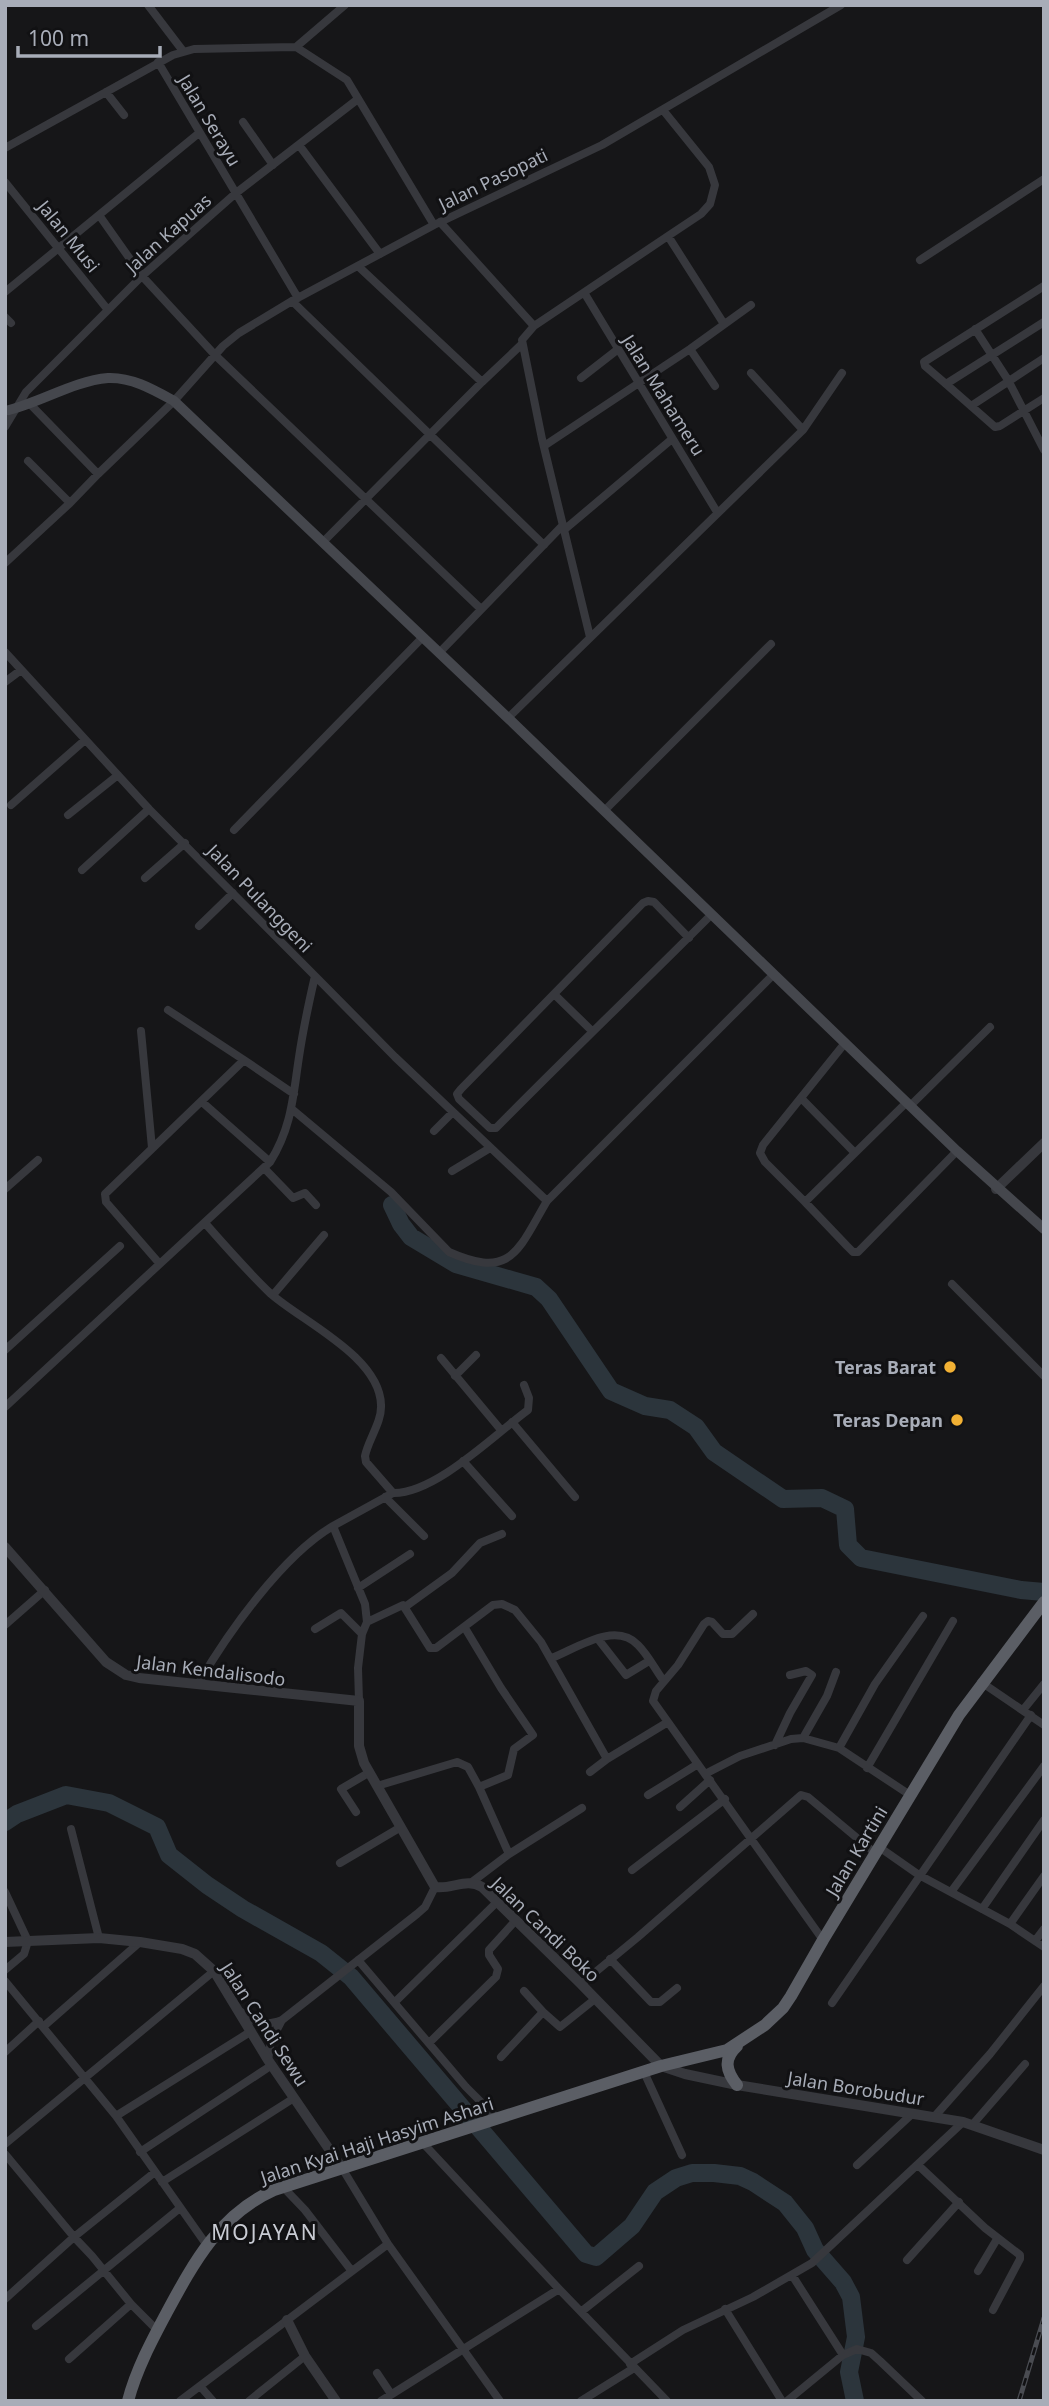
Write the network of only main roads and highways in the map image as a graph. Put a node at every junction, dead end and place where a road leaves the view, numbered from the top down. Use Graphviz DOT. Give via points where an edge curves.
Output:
graph roads {
  1 [pos="10,410"];
  2 [pos="1044,1229"];
  3 [pos="1044,1602"];
  4 [pos="745,2039"];
  5 [pos="661,2066"];
  6 [pos="737,2085"];
  7 [pos="128,2401"];
  1 -- 2 [label="main road" via="109,378 147,386 174,401 957,1152"];
  3 -- 4 [label="highway, Jalan Kartini" via="981,1682 791,1996"];
  4 -- 5 [label="highway, Jalan Kartini" via="727,2050"];
  4 -- 6 [label="highway" via="727,2060 730,2077"];
  5 -- 7 [label="highway, Jalan Kyai Haji Hasyim Ashari" via="254,2199 206,2244 157,2330"];
}
